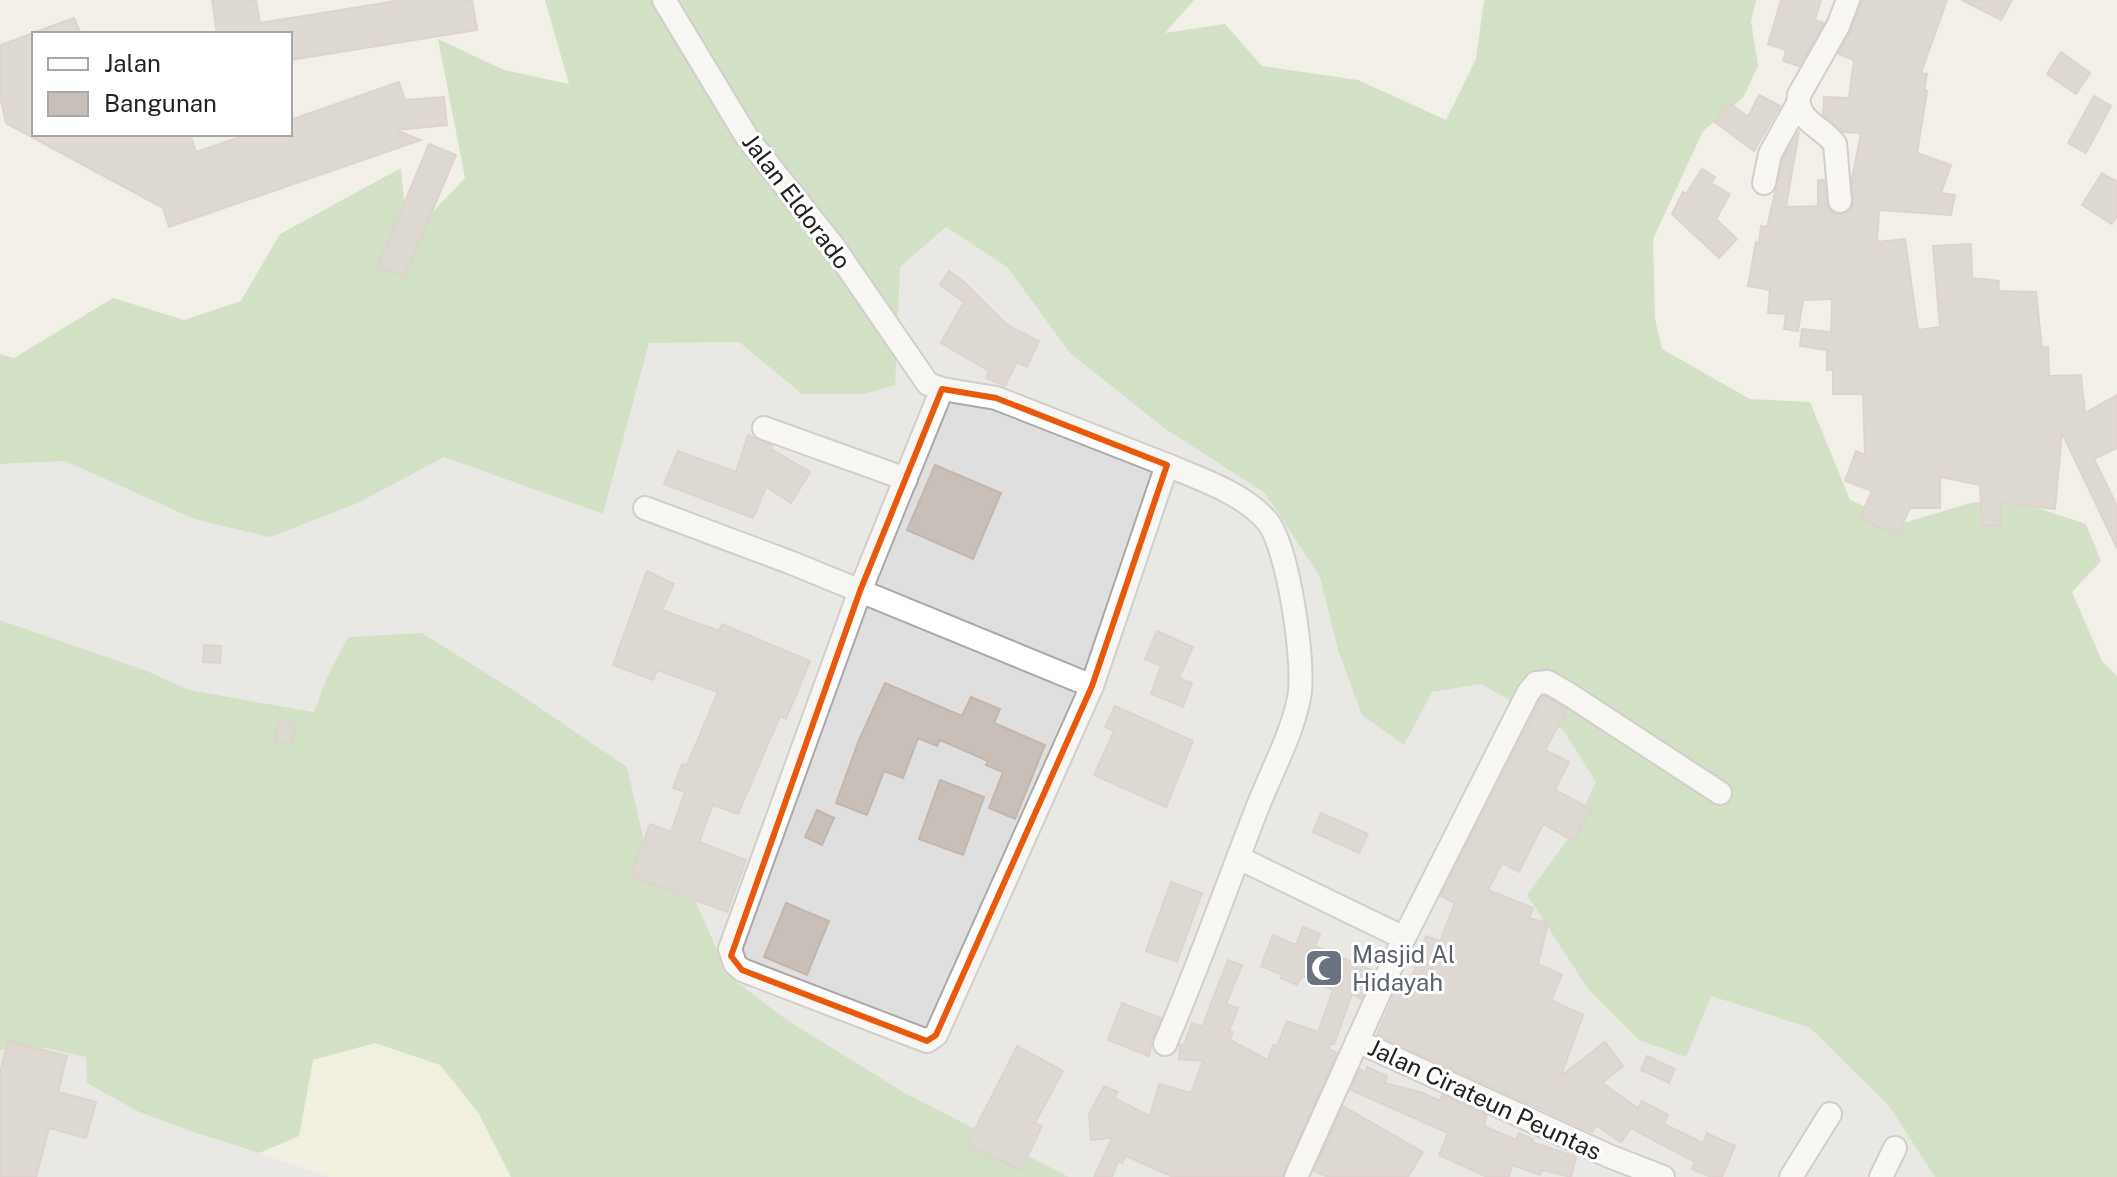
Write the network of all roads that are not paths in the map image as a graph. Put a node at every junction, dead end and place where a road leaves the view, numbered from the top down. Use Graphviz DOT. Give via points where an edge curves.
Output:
graph roads {
  1 [pos="664,0"];
  2 [pos="1848,0"];
  3 [pos="1797,105"];
  4 [pos="1764,183"];
  5 [pos="1840,201"];
  6 [pos="942,389"];
  7 [pos="764,428"];
  8 [pos="1167,465"];
  9 [pos="906,479"];
  10 [pos="645,508"];
  11 [pos="860,591"];
  12 [pos="1092,686"];
  13 [pos="1720,793"];
  14 [pos="1239,858"];
  15 [pos="1404,938"];
  16 [pos="1357,1041"];
  17 [pos="1165,1044"];
  18 [pos="1830,1114"];
  19 [pos="1895,1148"];
  20 [pos="1611,1166"];
  21 [pos="1296,1177"];
  22 [pos="1663,1177"];
  23 [pos="1791,1177"];
  24 [pos="1881,1177"];
  1 -- 6 [label="street, Jalan Eldorado" via="748,139 831,243 928,384"];
  2 -- 3 [label="street"];
  3 -- 4 [label="street" via="1770,154"];
  3 -- 5 [label="street" via="1835,144"];
  6 -- 8 [label="street" via="996,398"];
  6 -- 9 [label="street"];
  7 -- 9 [label="street"];
  8 -- 12 [label="street"];
  8 -- 14 [label="street" via="1249,505 1268,522 1283,561 1298,639 1300,695 1290,734"];
  9 -- 11 [label="street"];
  10 -- 11 [label="street"];
  11 -- 12 [label="street"];
  11 -- 12 [label="street" via="732,942 731,956 742,970 919,1040 936,1035"];
  13 -- 15 [label="street" via="1570,695 1548,682 1536,683"];
  14 -- 15 [label="street"];
  14 -- 17 [label="street"];
  15 -- 16 [label="street"];
  16 -- 20 [label="street, Jalan Cirateun Peuntas"];
  16 -- 21 [label="street, Jalan Cirateun Peuntas"];
  18 -- 23 [label="street"];
  19 -- 24 [label="street"];
  20 -- 22 [label="street, Jalan Cirateun Peuntas"];
}
